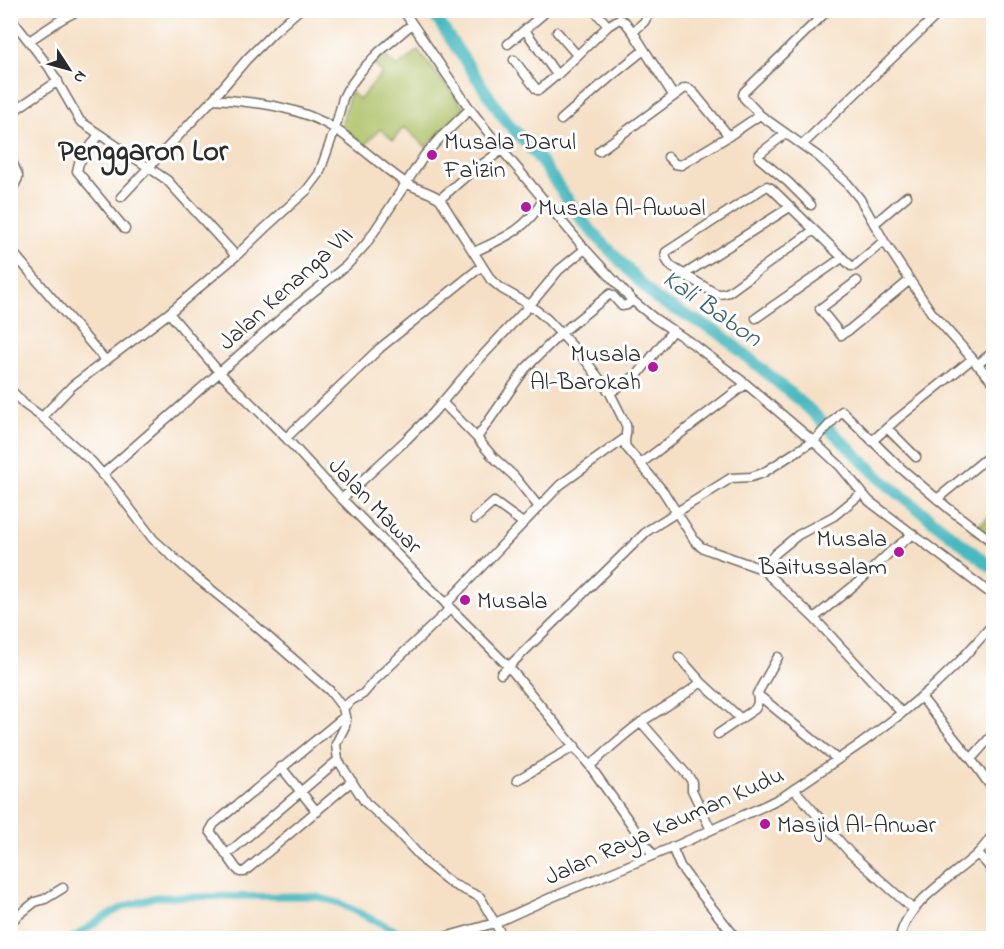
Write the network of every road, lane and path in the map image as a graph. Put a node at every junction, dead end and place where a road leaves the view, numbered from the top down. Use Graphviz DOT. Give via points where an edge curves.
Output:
graph roads {
  1 [pos="79,10"];
  2 [pos="299,10"];
  3 [pos="404,10"];
  4 [pos="548,10"];
  5 [pos="594,10"];
  6 [pos="651,10"];
  7 [pos="828,10"];
  8 [pos="942,10"];
  9 [pos="10,17"];
  10 [pos="412,24"];
  11 [pos="608,26"];
  12 [pos="525,30"];
  13 [pos="557,32"];
  14 [pos="633,33"];
  15 [pos="29,41"];
  16 [pos="508,44"];
  17 [pos="644,50"];
  18 [pos="577,55"];
  19 [pos="514,60"];
  20 [pos="557,75"];
  21 [pos="58,81"];
  22 [pos="673,95"];
  23 [pos="213,99"];
  24 [pos="470,109"];
  25 [pos="760,115"];
  26 [pos="10,116"];
  27 [pos="561,120"];
  28 [pos="335,129"];
  29 [pos="99,134"];
  30 [pos="784,134"];
  31 [pos="729,136"];
  32 [pos="802,145"];
  33 [pos="502,150"];
  34 [pos="598,151"];
  35 [pos="10,157"];
  36 [pos="668,157"];
  37 [pos="150,167"];
  38 [pos="405,183"];
  39 [pos="10,194"];
  40 [pos="907,196"];
  41 [pos="121,197"];
  42 [pos="440,199"];
  43 [pos="543,200"];
  44 [pos="811,205"];
  45 [pos="790,207"];
  46 [pos="874,224"];
  47 [pos="125,229"];
  48 [pos="814,230"];
  49 [pos="884,242"];
  50 [pos="10,249"];
  51 [pos="585,249"];
  52 [pos="474,252"];
  53 [pos="236,256"];
  54 [pos="842,258"];
  55 [pos="482,266"];
  56 [pos="685,274"];
  57 [pos="910,279"];
  58 [pos="857,281"];
  59 [pos="632,300"];
  60 [pos="530,305"];
  61 [pos="169,313"];
  62 [pos="756,318"];
  63 [pos="673,330"];
  64 [pos="560,333"];
  65 [pos="993,351"];
  66 [pos="106,361"];
  67 [pos="974,362"];
  68 [pos="220,373"];
  69 [pos="993,383"];
  70 [pos="746,384"];
  71 [pos="10,389"];
  72 [pos="610,393"];
  73 [pos="442,402"];
  74 [pos="42,417"];
  75 [pos="887,428"];
  76 [pos="286,438"];
  77 [pos="477,438"];
  78 [pos="624,439"];
  79 [pos="814,440"];
  80 [pos="872,441"];
  81 [pos="993,452"];
  82 [pos="916,458"];
  83 [pos="640,464"];
  84 [pos="102,475"];
  85 [pos="862,493"];
  86 [pos="342,499"];
  87 [pos="938,499"];
  88 [pos="539,507"];
  89 [pos="676,512"];
  90 [pos="475,519"];
  91 [pos="523,523"];
  92 [pos="913,534"];
  93 [pos="993,543"];
  94 [pos="762,569"];
  95 [pos="993,596"];
  96 [pos="448,606"];
  97 [pos="814,618"];
  98 [pos="993,623"];
  99 [pos="679,657"];
  100 [pos="778,657"];
  101 [pos="509,667"];
  102 [pos="501,674"];
  103 [pos="701,682"];
  104 [pos="757,694"];
  105 [pos="921,697"];
  106 [pos="344,712"];
  107 [pos="902,713"];
  108 [pos="741,719"];
  109 [pos="641,722"];
  110 [pos="993,733"];
  111 [pos="718,734"];
  112 [pos="575,746"];
  113 [pos="837,759"];
  114 [pos="971,759"];
  115 [pos="338,760"];
  116 [pos="590,766"];
  117 [pos="281,767"];
  118 [pos="517,780"];
  119 [pos="352,782"];
  120 [pos="794,789"];
  121 [pos="993,791"];
  122 [pos="300,792"];
  123 [pos="317,812"];
  124 [pos="711,830"];
  125 [pos="993,833"];
  126 [pos="672,847"];
  127 [pos="978,854"];
  128 [pos="226,855"];
  129 [pos="653,855"];
  130 [pos="993,876"];
  131 [pos="63,888"];
  132 [pos="914,910"];
  133 [pos="10,922"];
  134 [pos="495,923"];
  135 [pos="441,939"];
  136 [pos="505,939"];
  137 [pos="736,939"];
  138 [pos="900,939"];
  1 -- 15 [label="street"];
  2 -- 23 [label="street" via="254,51"];
  3 -- 10 [label="street"];
  4 -- 12 [label="street"];
  5 -- 11 [label="street"];
  6 -- 14 [label="street"];
  7 -- 25 [label="street" via="744,92 744,98"];
  8 -- 32 [label="street"];
  9 -- 15 [label="street"];
  10 -- 24 [label="street"];
  10 -- 28 [label="street" via="361,71 343,98"];
  11 -- 14 [label="street" via="619,18"];
  11 -- 18 [label="street"];
  12 -- 16 [label="street"];
  12 -- 20 [label="street"];
  13 -- 18 [label="street"];
  14 -- 17 [label="street"];
  15 -- 21 [label="street"];
  17 -- 22 [label="street"];
  17 -- 27 [label="street"];
  18 -- 20 [label="street"];
  19 -- 20 [label="street" via="537,90"];
  21 -- 26 [label="street"];
  21 -- 29 [label="street" via="77,118"];
  22 -- 31 [label="street" via="689,89"];
  22 -- 34 [label="street"];
  23 -- 28 [label="street" via="277,106"];
  23 -- 37 [label="street"];
  24 -- 33 [label="street"];
  24 -- 38 [label="street, Jalan Kenanga VII" via="424,156"];
  25 -- 30 [label="street"];
  25 -- 31 [label="street"];
  28 -- 38 [label="street"];
  28 -- 53 [label="street" via="314,182"];
  29 -- 37 [label="street"];
  29 -- 47 [label="street" via="77,171"];
  30 -- 32 [label="street"];
  30 -- 44 [label="street" via="759,158"];
  31 -- 36 [label="street" via="681,165"];
  32 -- 46 [label="street" via="848,183"];
  33 -- 42 [label="street"];
  33 -- 43 [label="street"];
  35 -- 39 [label="street" via="18,175"];
  37 -- 41 [label="street"];
  37 -- 53 [label="street" via="172,184"];
  38 -- 42 [label="street"];
  38 -- 68 [label="street, Jalan Kenanga VII" via="348,265"];
  40 -- 46 [label="street"];
  42 -- 52 [label="street"];
  43 -- 51 [label="street"];
  43 -- 52 [label="street" via="525,224"];
  45 -- 48 [label="street"];
  45 -- 56 [label="street"];
  45 -- 56 [label="street" via="767,186 666,252 672,267"];
  46 -- 49 [label="street"];
  48 -- 54 [label="street"];
  48 -- 56 [label="street" via="729,292 713,292"];
  49 -- 54 [label="street" via="852,267"];
  49 -- 57 [label="street"];
  50 -- 66 [label="street"];
  51 -- 59 [label="street"];
  51 -- 60 [label="street" via="559,270"];
  52 -- 55 [label="street"];
  53 -- 61 [label="street"];
  54 -- 62 [label="street"];
  55 -- 60 [label="street" via="495,283"];
  55 -- 76 [label="street" via="372,356"];
  57 -- 58 [label="street" via="841,335 820,309"];
  57 -- 67 [label="street" via="931,312"];
  59 -- 63 [label="street"];
  59 -- 64 [label="street" via="622,306 610,294"];
  60 -- 64 [label="street"];
  60 -- 73 [label="street"];
  61 -- 66 [label="street"];
  61 -- 68 [label="street, Jalan Mawar"];
  63 -- 70 [label="street"];
  63 -- 72 [label="street" via="641,371"];
  64 -- 72 [label="street"];
  64 -- 77 [label="street" via="525,369"];
  65 -- 67 [label="street"];
  66 -- 74 [label="street" via="72,386"];
  67 -- 69 [label="street"];
  67 -- 75 [label="street"];
  68 -- 76 [label="street, Jalan Mawar"];
  68 -- 84 [label="street, Jalan Kenanga VII"];
  70 -- 79 [label="street"];
  70 -- 83 [label="street"];
  71 -- 74 [label="street"];
  72 -- 78 [label="street" via="626,426"];
  73 -- 77 [label="street"];
  73 -- 86 [label="street"];
  74 -- 84 [label="street"];
  75 -- 80 [label="street"];
  75 -- 82 [label="street"];
  76 -- 86 [label="street, Jalan Mawar"];
  77 -- 88 [label="street"];
  78 -- 83 [label="street"];
  78 -- 88 [label="street" via="560,485"];
  79 -- 80 [label="street" via="842,411"];
  79 -- 85 [label="street"];
  79 -- 89 [label="street" via="763,473 730,478"];
  80 -- 87 [label="street"];
  81 -- 87 [label="street"];
  83 -- 89 [label="street"];
  84 -- 106 [label="street" via="153,539 327,688"];
  85 -- 92 [label="street"];
  85 -- 94 [label="street" via="834,516 798,535"];
  86 -- 96 [label="street, Jalan Mawar"];
  87 -- 93 [label="street"];
  88 -- 91 [label="street"];
  89 -- 94 [label="street" via="701,547"];
  89 -- 101 [label="street" via="643,534"];
  90 -- 91 [label="street" via="494,502"];
  91 -- 96 [label="street"];
  92 -- 95 [label="street"];
  92 -- 97 [label="street"];
  94 -- 97 [label="street"];
  96 -- 101 [label="street, Jalan Mawar"];
  96 -- 106 [label="street" via="363,694 351,700"];
  97 -- 107 [label="street"];
  98 -- 105 [label="street, Jalan Raya Kauman Kudu"];
  99 -- 103 [label="street"];
  100 -- 104 [label="street"];
  101 -- 102 [label="street"];
  101 -- 112 [label="street, Jalan Mawar"];
  103 -- 108 [label="street"];
  103 -- 109 [label="street"];
  104 -- 108 [label="street" via="758,705"];
  104 -- 113 [label="street"];
  105 -- 107 [label="street, Jalan Raya Kauman Kudu"];
  105 -- 114 [label="street"];
  106 -- 115 [label="street" via="345,726 336,744"];
  106 -- 117 [label="street"];
  107 -- 113 [label="street, Jalan Raya Kauman Kudu"];
  108 -- 111 [label="street"];
  109 -- 116 [label="street"];
  109 -- 124 [label="street" via="689,777"];
  110 -- 114 [label="street"];
  112 -- 116 [label="street, Jalan Mawar"];
  112 -- 118 [label="street"];
  113 -- 120 [label="street, Jalan Raya Kauman Kudu"];
  114 -- 121 [label="street"];
  115 -- 119 [label="street"];
  115 -- 122 [label="street"];
  116 -- 129 [label="street, Jalan Mawar"];
  117 -- 122 [label="street"];
  117 -- 128 [label="street" via="211,827"];
  119 -- 123 [label="street"];
  119 -- 134 [label="street" via="365,802 427,864 452,884 480,897"];
  120 -- 124 [label="street, Jalan Raya Kauman Kudu"];
  120 -- 132 [label="street" via="850,853"];
  122 -- 123 [label="street"];
  122 -- 128 [label="street"];
  123 -- 128 [label="street" via="244,872 238,871"];
  124 -- 126 [label="street, Jalan Raya Kauman Kudu"];
  125 -- 127 [label="street"];
  126 -- 129 [label="street, Jalan Raya Kauman Kudu"];
  126 -- 137 [label="street" via="684,872"];
  127 -- 130 [label="street"];
  127 -- 132 [label="street"];
  129 -- 134 [label="street, Jalan Raya Kauman Kudu"];
  131 -- 133 [label="street" via="35,902"];
  132 -- 138 [label="street"];
  134 -- 135 [label="street, Jalan Raya Kauman Kudu"];
  134 -- 136 [label="street"];
}
